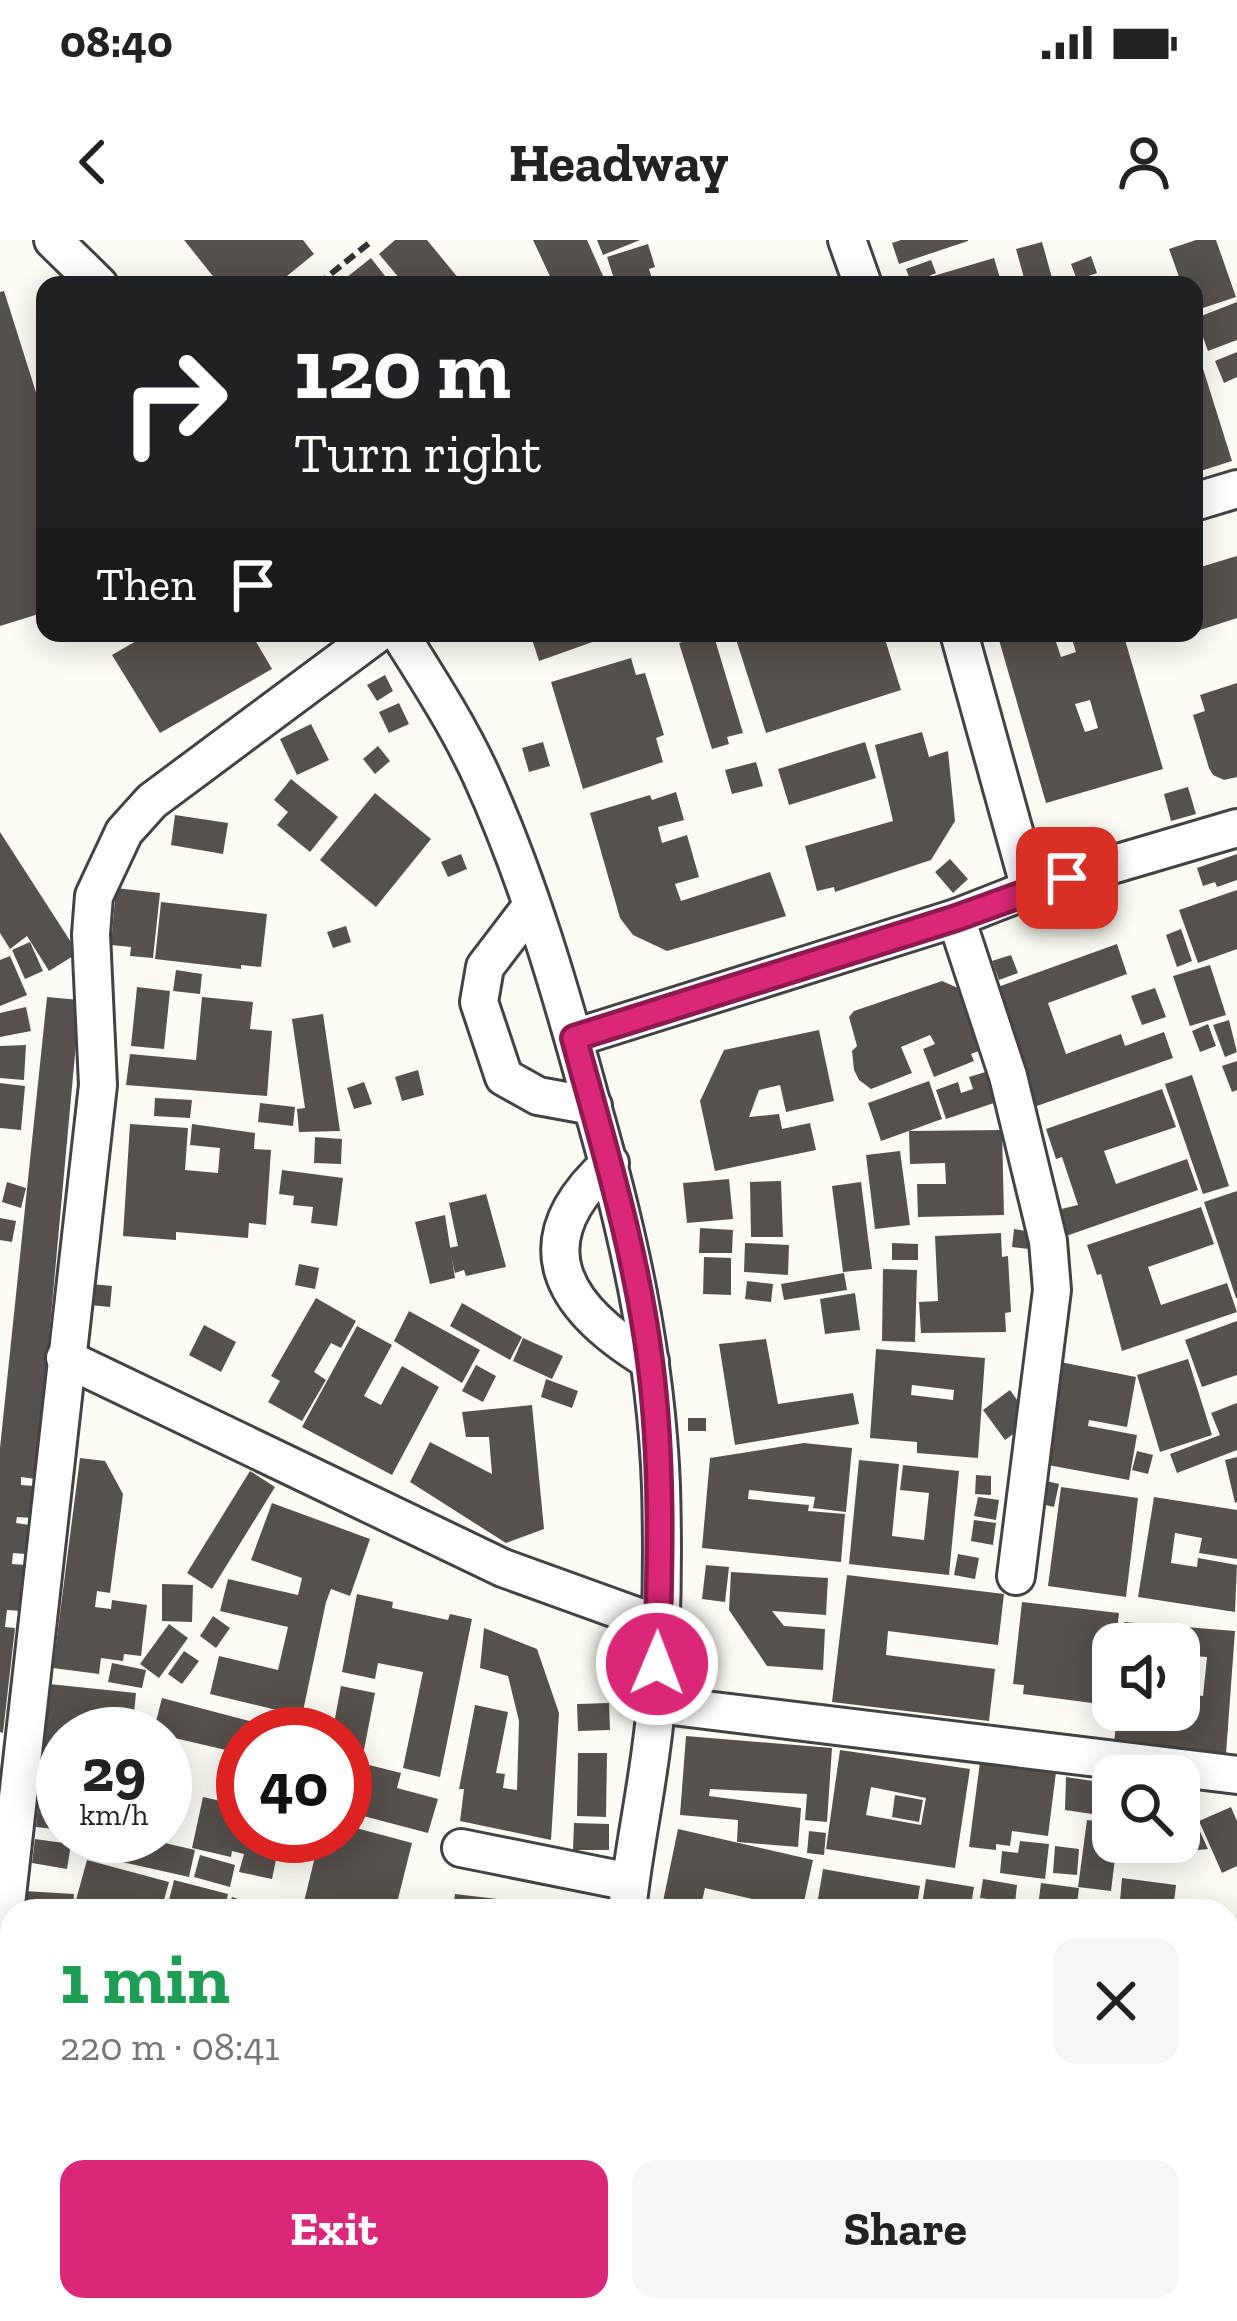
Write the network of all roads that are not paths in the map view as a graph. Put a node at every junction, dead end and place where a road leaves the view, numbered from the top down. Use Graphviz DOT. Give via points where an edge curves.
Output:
graph roads {
  1 [pos="53,240"];
  2 [pos="847,240"];
  3 [pos="90,276"];
  4 [pos="860,276"];
  5 [pos="1237,489"];
  6 [pos="1203,499"];
  7 [pos="366,642"];
  8 [pos="405,642"];
  9 [pos="961,642"];
  10 [pos="1237,828"];
  11 [pos="1030,890"];
  12 [pos="530,908"];
  13 [pos="956,918"];
  14 [pos="574,1038"];
  15 [pos="592,1106"];
  16 [pos="610,1162"];
  17 [pos="65,1358"];
  18 [pos="650,1361"];
  19 [pos="1016,1576"];
  20 [pos="658,1624"];
  21 [pos="656,1704"];
  22 [pos="1237,1775"];
  23 [pos="461,1848"];
  24 [pos="629,1896"];
  25 [pos="6,1899"];
  1 -- 3 [label="street"];
  2 -- 4 [label="street"];
  5 -- 6 [label="street"];
  7 -- 17 [label="street" via="152,801 106,864 91,934 98,1085"];
  8 -- 12 [label="street" via="481,774"];
  9 -- 11 [label="street"];
  10 -- 11 [label="street"];
  11 -- 13 [label="street"];
  12 -- 14 [label="street"];
  12 -- 15 [label="street" via="485,967 479,1001 504,1076 538,1096"];
  13 -- 14 [label="street"];
  13 -- 19 [label="street" via="1008,1076 1050,1257"];
  14 -- 15 [label="street"];
  15 -- 16 [label="street"];
  16 -- 18 [label="street"];
  16 -- 18 [label="street" via="568,1211 559,1244 584,1312"];
  17 -- 20 [label="street" via="503,1568"];
  17 -- 25 [label="street"];
  18 -- 20 [label="street" via="661,1486"];
  20 -- 21 [label="street"];
  21 -- 22 [label="street"];
  21 -- 24 [label="street"];
  23 -- 24 [label="street"];
}
